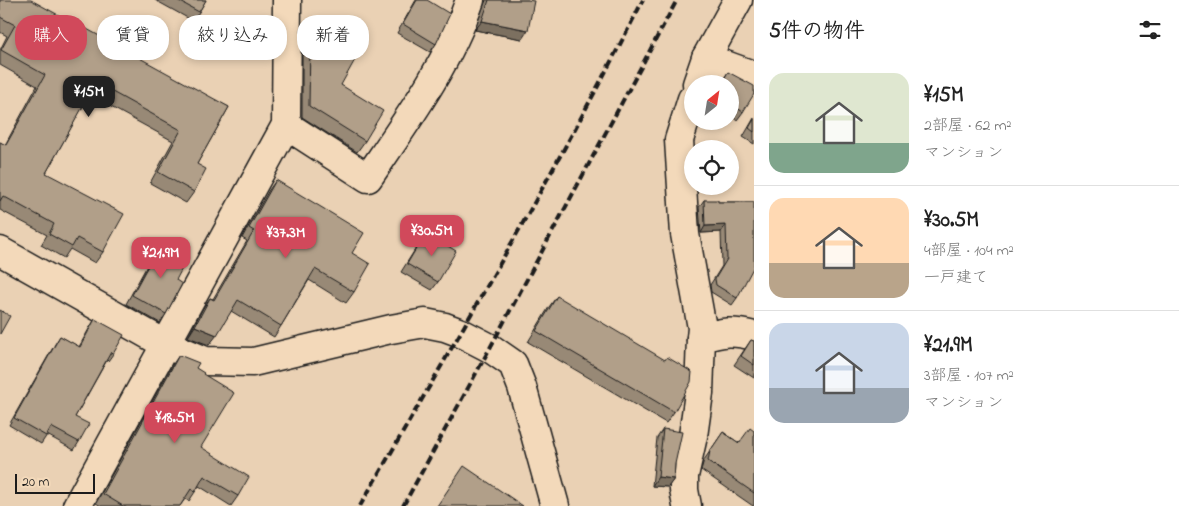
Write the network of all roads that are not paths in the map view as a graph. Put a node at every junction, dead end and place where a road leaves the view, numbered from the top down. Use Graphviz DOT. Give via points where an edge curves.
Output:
graph roads {
  1 [pos="470,0"];
  2 [pos="738,0"];
  3 [pos="282,3"];
  4 [pos="706,58"];
  5 [pos="700,75"];
  6 [pos="754,78"];
  7 [pos="684,124"];
  8 [pos="286,125"];
  9 [pos="0,251"];
  10 [pos="754,336"];
  11 [pos="701,338"];
  12 [pos="165,344"];
  13 [pos="77,506"];
  14 [pos="556,506"];
  15 [pos="687,506"];
  1 -- 8 [label="street" via="420,101 368,178"];
  2 -- 4 [label="street"];
  3 -- 8 [label="street"];
  4 -- 5 [label="street"];
  4 -- 6 [label="street"];
  7 -- 11 [label="street" via="679,140 685,234 702,328"];
  8 -- 12 [label="street"];
  9 -- 12 [label="street"];
  10 -- 11 [label="street" via="736,331"];
  11 -- 15 [label="street" via="694,436 684,476"];
  12 -- 13 [label="street"];
  12 -- 14 [label="street" via="205,361 253,362 425,323 461,333 513,364"];
}
